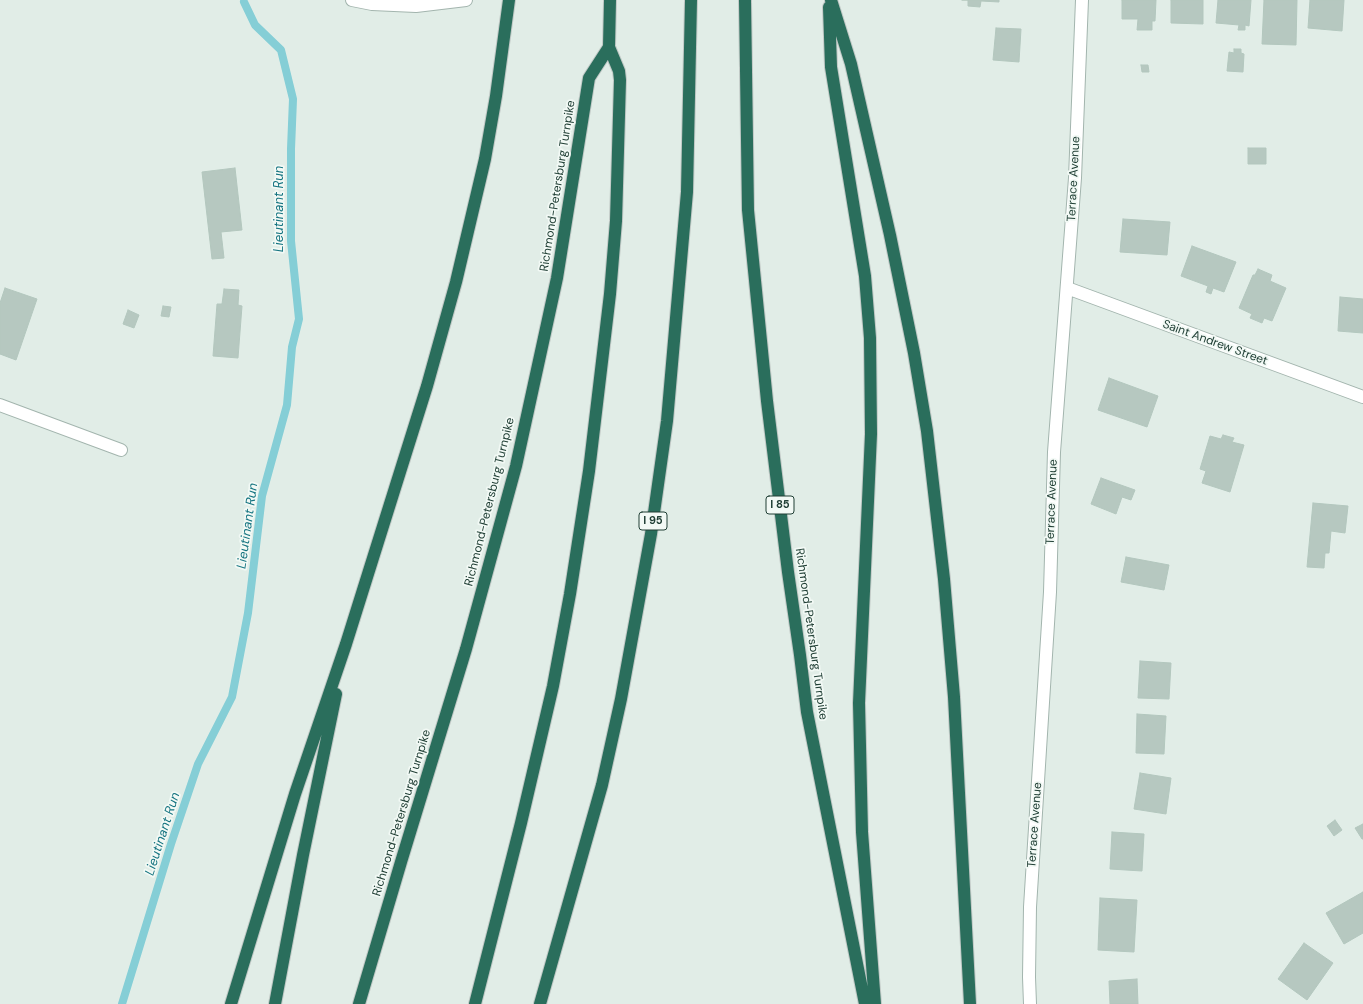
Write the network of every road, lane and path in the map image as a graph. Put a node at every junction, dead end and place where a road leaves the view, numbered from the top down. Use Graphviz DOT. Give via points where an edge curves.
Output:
graph roads {
  1 [pos="352,0"];
  2 [pos="466,0"];
  3 [pos="509,0"];
  4 [pos="610,0"];
  5 [pos="691,0"];
  6 [pos="745,0"];
  7 [pos="830,0"];
  8 [pos="1082,0"];
  9 [pos="372,2"];
  10 [pos="609,47"];
  11 [pos="1067,288"];
  12 [pos="1363,397"];
  13 [pos="0,405"];
  14 [pos="121,450"];
  15 [pos="346,644"];
  16 [pos="231,1004"];
  17 [pos="275,1004"];
  18 [pos="359,1004"];
  19 [pos="475,1004"];
  20 [pos="540,1004"];
  21 [pos="865,1004"];
  22 [pos="875,1004"];
  23 [pos="970,1004"];
  24 [pos="1030,1004"];
  1 -- 9 [label="street"];
  2 -- 9 [label="street" via="416,6"];
  3 -- 15 [label="highway" via="485,159 456,282 427,386"];
  4 -- 10 [label="highway"];
  5 -- 20 [label="highway, I 95" via="687,192 667,421 651,534 621,699 602,785"];
  6 -- 21 [label="highway, Richmond-Petersburg Turnpike / I 85" via="748,210 767,401 807,712"];
  7 -- 22 [label="highway" via="831,67 866,276 870,338 871,434 859,703 862,832"];
  7 -- 23 [label="highway" via="851,64 890,236 927,431 944,578 954,697"];
  8 -- 11 [label="street, Terrace Avenue" via="1075,178"];
  10 -- 18 [label="highway, Richmond-Petersburg Turnpike" via="589,78 557,278 516,466 466,649"];
  10 -- 19 [label="highway" via="620,80 616,221 589,471 553,686"];
  11 -- 12 [label="street, Saint Andrew Street"];
  11 -- 24 [label="street, Terrace Avenue" via="1054,452 1050,592 1030,907"];
  13 -- 14 [label="street"];
  15 -- 16 [label="highway" via="295,794"];
  15 -- 17 [label="highway"];
}
